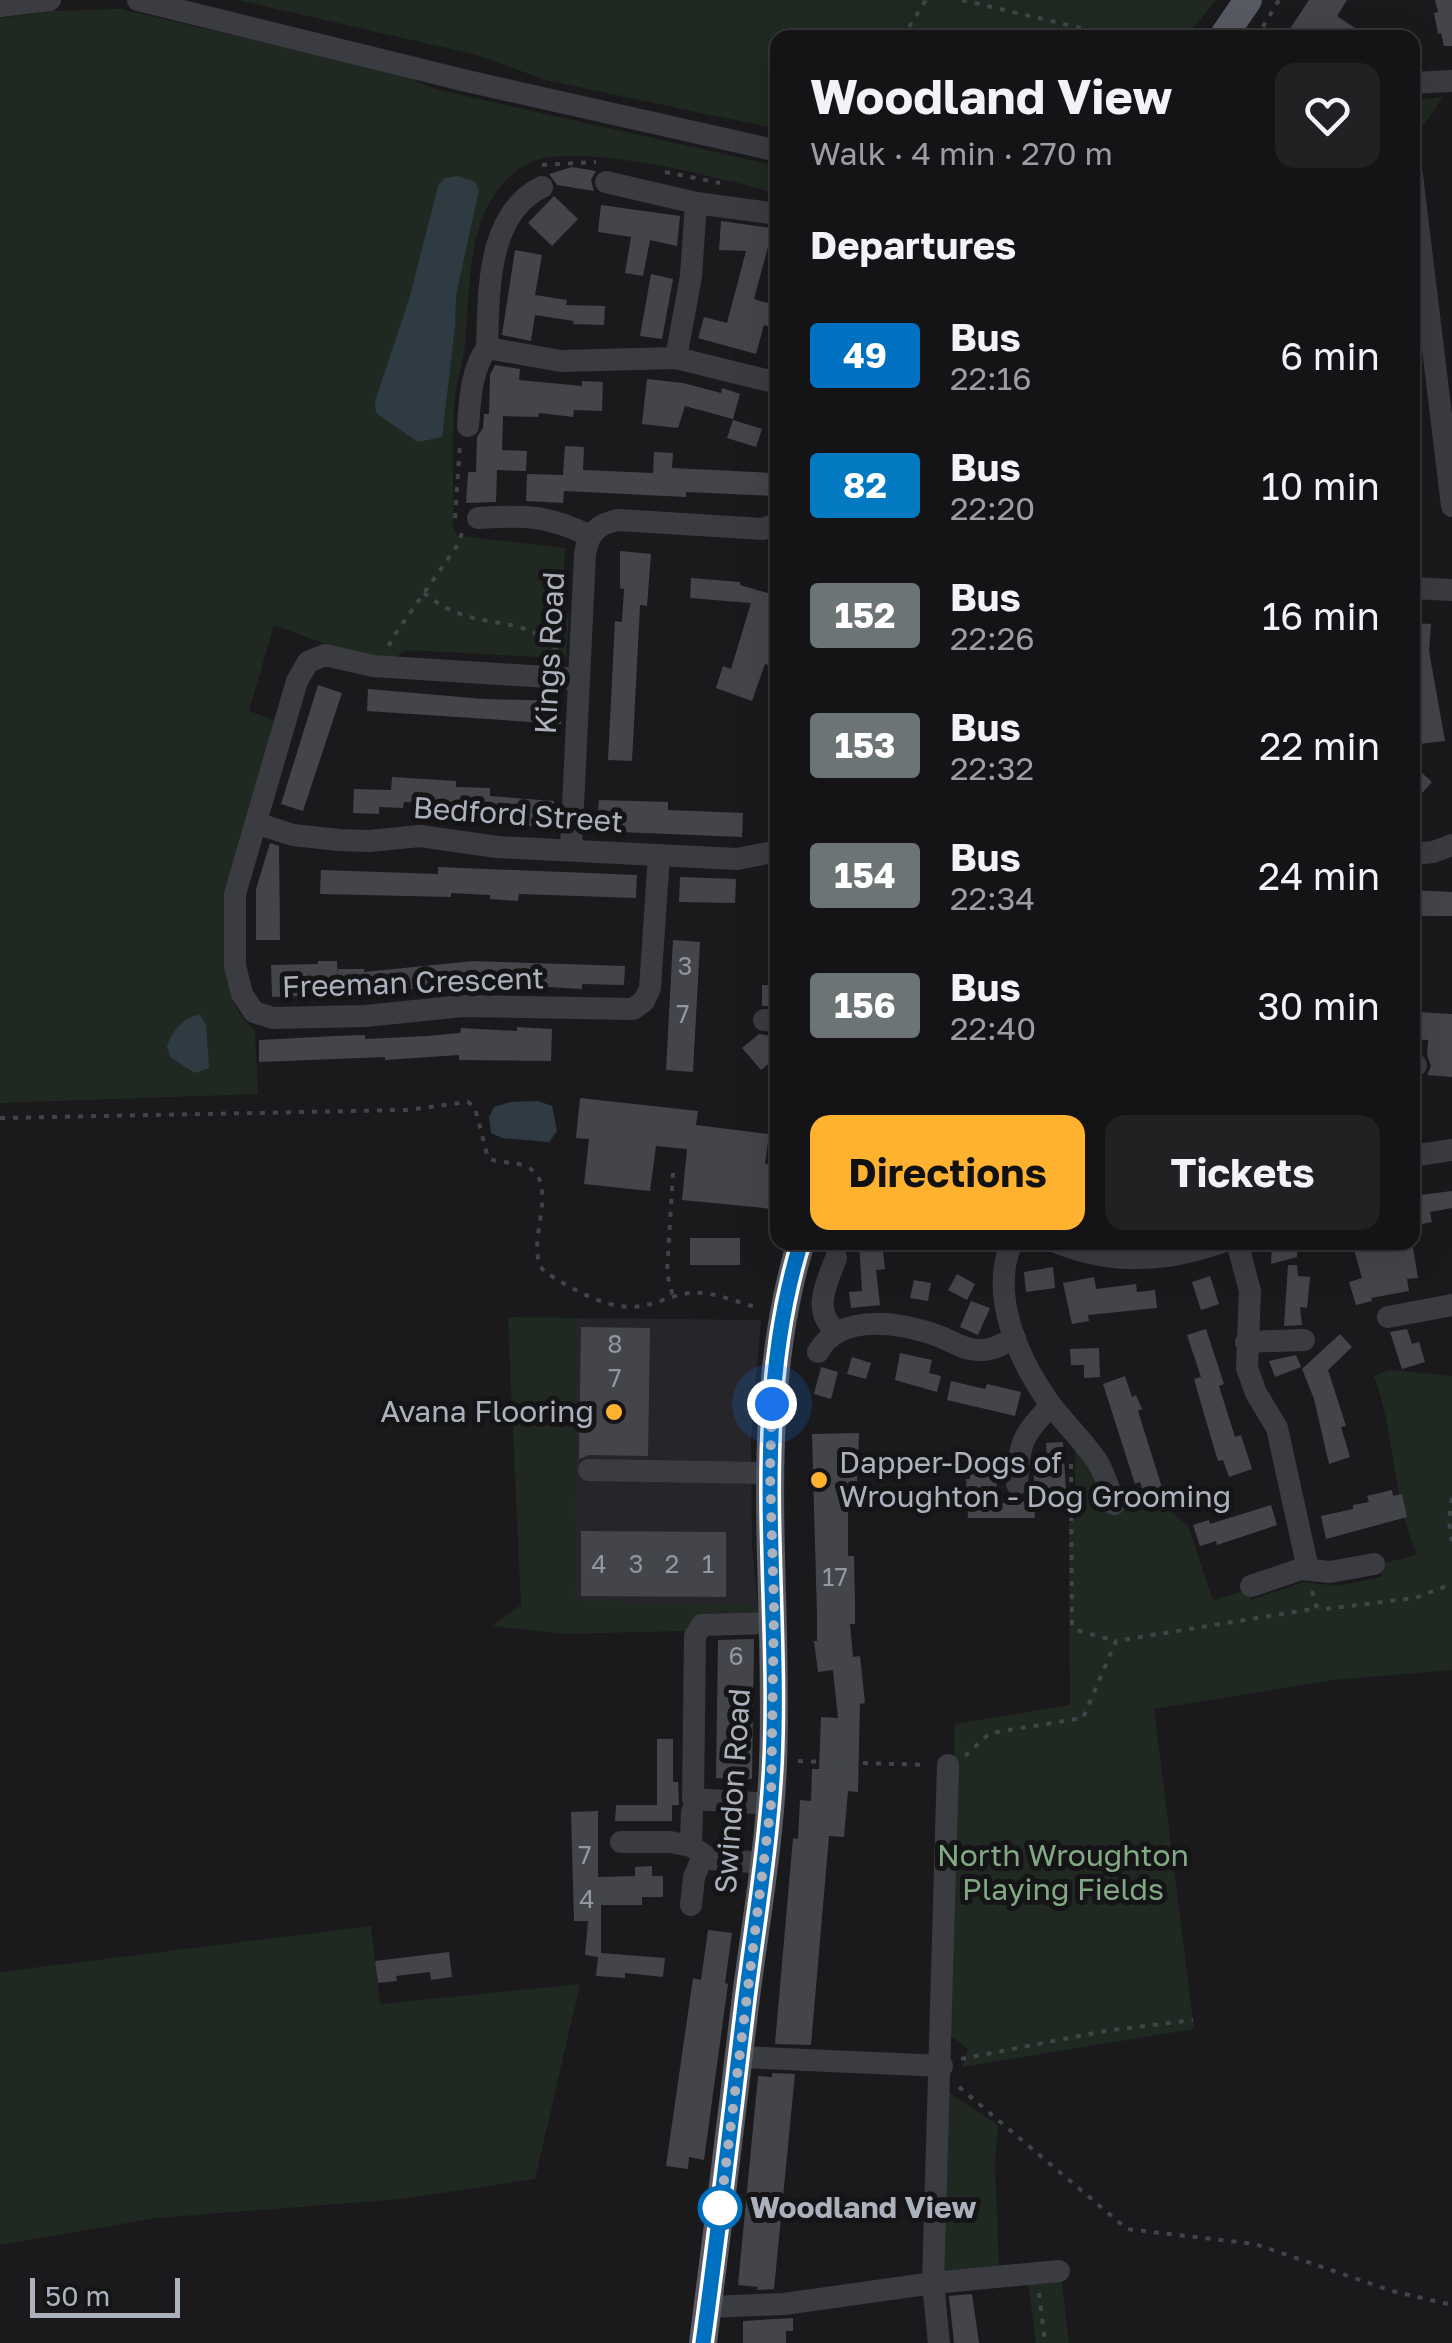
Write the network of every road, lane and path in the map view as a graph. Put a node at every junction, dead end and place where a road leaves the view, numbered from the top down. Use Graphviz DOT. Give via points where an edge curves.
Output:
graph roads {
  1 [pos="50,0"];
  2 [pos="138,0"];
  3 [pos="926,0"];
  4 [pos="962,0"];
  5 [pos="1248,0"];
  6 [pos="1279,0"];
  7 [pos="0,6"];
  8 [pos="907,30"];
  9 [pos="1090,30"];
  10 [pos="1227,30"];
  11 [pos="1261,30"];
  12 [pos="1452,82"];
  13 [pos="1420,83"];
  14 [pos="770,149"];
  15 [pos="605,173"];
  16 [pos="537,178"];
  17 [pos="657,182"];
  18 [pos="725,195"];
  19 [pos="696,204"];
  20 [pos="770,211"];
  21 [pos="1420,241"];
  22 [pos="487,348"];
  23 [pos="676,358"];
  24 [pos="770,382"];
  25 [pos="464,428"];
  26 [pos="1452,506"];
  27 [pos="478,518"];
  28 [pos="770,526"];
  29 [pos="590,536"];
  30 [pos="1420,588"];
  31 [pos="1452,590"];
  32 [pos="424,593"];
  33 [pos="386,667"];
  34 [pos="578,679"];
  35 [pos="256,823"];
  36 [pos="1452,845"];
  37 [pos="571,848"];
  38 [pos="770,853"];
  39 [pos="1420,853"];
  40 [pos="658,854"];
  41 [pos="0,1118"];
  42 [pos="1452,1150"];
  43 [pos="1420,1155"];
  44 [pos="672,1173"];
  45 [pos="798,1250"];
  46 [pos="1009,1250"];
  47 [pos="1079,1250"];
  48 [pos="1196,1250"];
  49 [pos="1238,1250"];
  50 [pos="1134,1251"];
  51 [pos="836,1258"];
  52 [pos="674,1297"];
  53 [pos="1452,1305"];
  54 [pos="783,1314"];
  55 [pos="1388,1317"];
  56 [pos="836,1331"];
  57 [pos="1015,1338"];
  58 [pos="1304,1340"];
  59 [pos="1246,1342"];
  60 [pos="818,1352"];
  61 [pos="1065,1420"];
  62 [pos="589,1470"];
  63 [pos="770,1472"];
  64 [pos="1017,1484"];
  65 [pos="1452,1498"];
  66 [pos="1114,1504"];
  67 [pos="1452,1541"];
  68 [pos="1374,1564"];
  69 [pos="1308,1569"];
  70 [pos="1452,1584"];
  71 [pos="1251,1586"];
  72 [pos="1318,1608"];
  73 [pos="774,1622"];
  74 [pos="1116,1641"];
  75 [pos="773,1761"];
  76 [pos="948,1765"];
  77 [pos="771,1804"];
  78 [pos="692,1812"];
  79 [pos="621,1842"];
  80 [pos="697,1851"];
  81 [pos="764,1863"];
  82 [pos="691,1904"];
  83 [pos="1193,2020"];
  84 [pos="969,2056"];
  85 [pos="739,2058"];
  86 [pos="942,2066"];
  87 [pos="982,2104"];
  88 [pos="1048,2272"];
  89 [pos="932,2283"];
  90 [pos="1452,2305"];
  91 [pos="708,2307"];
  92 [pos="703,2343"];
  93 [pos="939,2343"];
  94 [pos="1045,2343"];
  1 -- 7 [label="street"];
  2 -- 14 [label="street"];
  3 -- 8 [label="path"];
  4 -- 9 [label="path"];
  5 -- 10 [label="main road"];
  6 -- 11 [label="path"];
  12 -- 13 [label="street"];
  15 -- 16 [label="path" via="546,163"];
  15 -- 17 [label="street"];
  16 -- 22 [label="street" via="508,215 493,267"];
  17 -- 18 [label="path"];
  17 -- 19 [label="street"];
  18 -- 19 [label="street"];
  18 -- 20 [label="street"];
  19 -- 23 [label="street"];
  21 -- 26 [label="street"];
  22 -- 23 [label="street" via="561,361"];
  22 -- 25 [label="street"];
  23 -- 24 [label="street"];
  25 -- 32 [label="path" via="454,516 462,533"];
  27 -- 29 [label="street" via="528,515"];
  28 -- 29 [label="street, Kings Road" via="618,520"];
  29 -- 34 [label="street, Kings Road"];
  30 -- 31 [label="street"];
  32 -- 33 [label="path" via="391,640"];
  32 -- 34 [label="path" via="455,612 536,632"];
  33 -- 34 [label="street, Freeman Crescent"];
  33 -- 35 [label="street, Freeman Crescent" via="325,655 308,662"];
  34 -- 37 [label="street, Kings Road"];
  35 -- 37 [label="street, Bedford Street" via="315,838 420,836"];
  35 -- 40 [label="street, Freeman Crescent" via="236,894 233,950 247,1004 273,1018 462,1006 633,1009 650,988"];
  36 -- 39 [label="street"];
  37 -- 40 [label="street, Bedford Street"];
  38 -- 40 [label="street, Bedford Street" via="737,859"];
  41 -- 52 [label="path" via="408,1110 468,1102 488,1158 528,1167 538,1177 538,1266 621,1306"];
  42 -- 43 [label="street"];
  44 -- 52 [label="path" via="667,1273"];
  45 -- 54 [label="main road, Swindon Road"];
  46 -- 57 [label="street" via="1004,1285"];
  47 -- 50 [label="street"];
  48 -- 50 [label="street" via="1176,1256"];
  49 -- 59 [label="street" via="1250,1291"];
  51 -- 56 [label="street" via="822,1307"];
  52 -- 54 [label="path" via="709,1294"];
  53 -- 55 [label="street"];
  54 -- 63 [label="main road, Swindon Road"];
  56 -- 57 [label="street" via="903,1327 979,1350"];
  56 -- 60 [label="street"];
  57 -- 61 [label="street"];
  58 -- 59 [label="street"];
  59 -- 69 [label="street" via="1251,1382 1277,1428"];
  61 -- 64 [label="street" via="1024,1434"];
  61 -- 66 [label="street" via="1102,1470"];
  61 -- 74 [label="path" via="1073,1496 1072,1625"];
  62 -- 63 [label="street"];
  63 -- 73 [label="main road, Swindon Road"];
  65 -- 67 [label="path"];
  68 -- 69 [label="street" via="1339,1572"];
  69 -- 71 [label="street"];
  69 -- 72 [label="path"];
  70 -- 72 [label="path" via="1415,1598"];
  72 -- 74 [label="path"];
  73 -- 75 [label="main road, Swindon Road"];
  73 -- 77 [label="street" via="702,1625 695,1636 693,1799"];
  74 -- 76 [label="path" via="1083,1718 990,1734"];
  75 -- 76 [label="path"];
  75 -- 77 [label="main road, Swindon Road"];
  76 -- 86 [label="street"];
  77 -- 81 [label="main road, Swindon Road"];
  78 -- 80 [label="street"];
  79 -- 80 [label="street" via="670,1842"];
  80 -- 81 [label="street"];
  80 -- 82 [label="street"];
  81 -- 85 [label="main road, Swindon Road"];
  83 -- 84 [label="path"];
  85 -- 86 [label="street"];
  85 -- 91 [label="main road, Swindon Road"];
  86 -- 89 [label="street"];
  87 -- 90 [label="path" via="1128,2228 1256,2244"];
  88 -- 89 [label="street"];
  88 -- 94 [label="path"];
  89 -- 91 [label="street" via="784,2304"];
  89 -- 93 [label="street"];
  91 -- 92 [label="main road, Swindon Road"];
}
